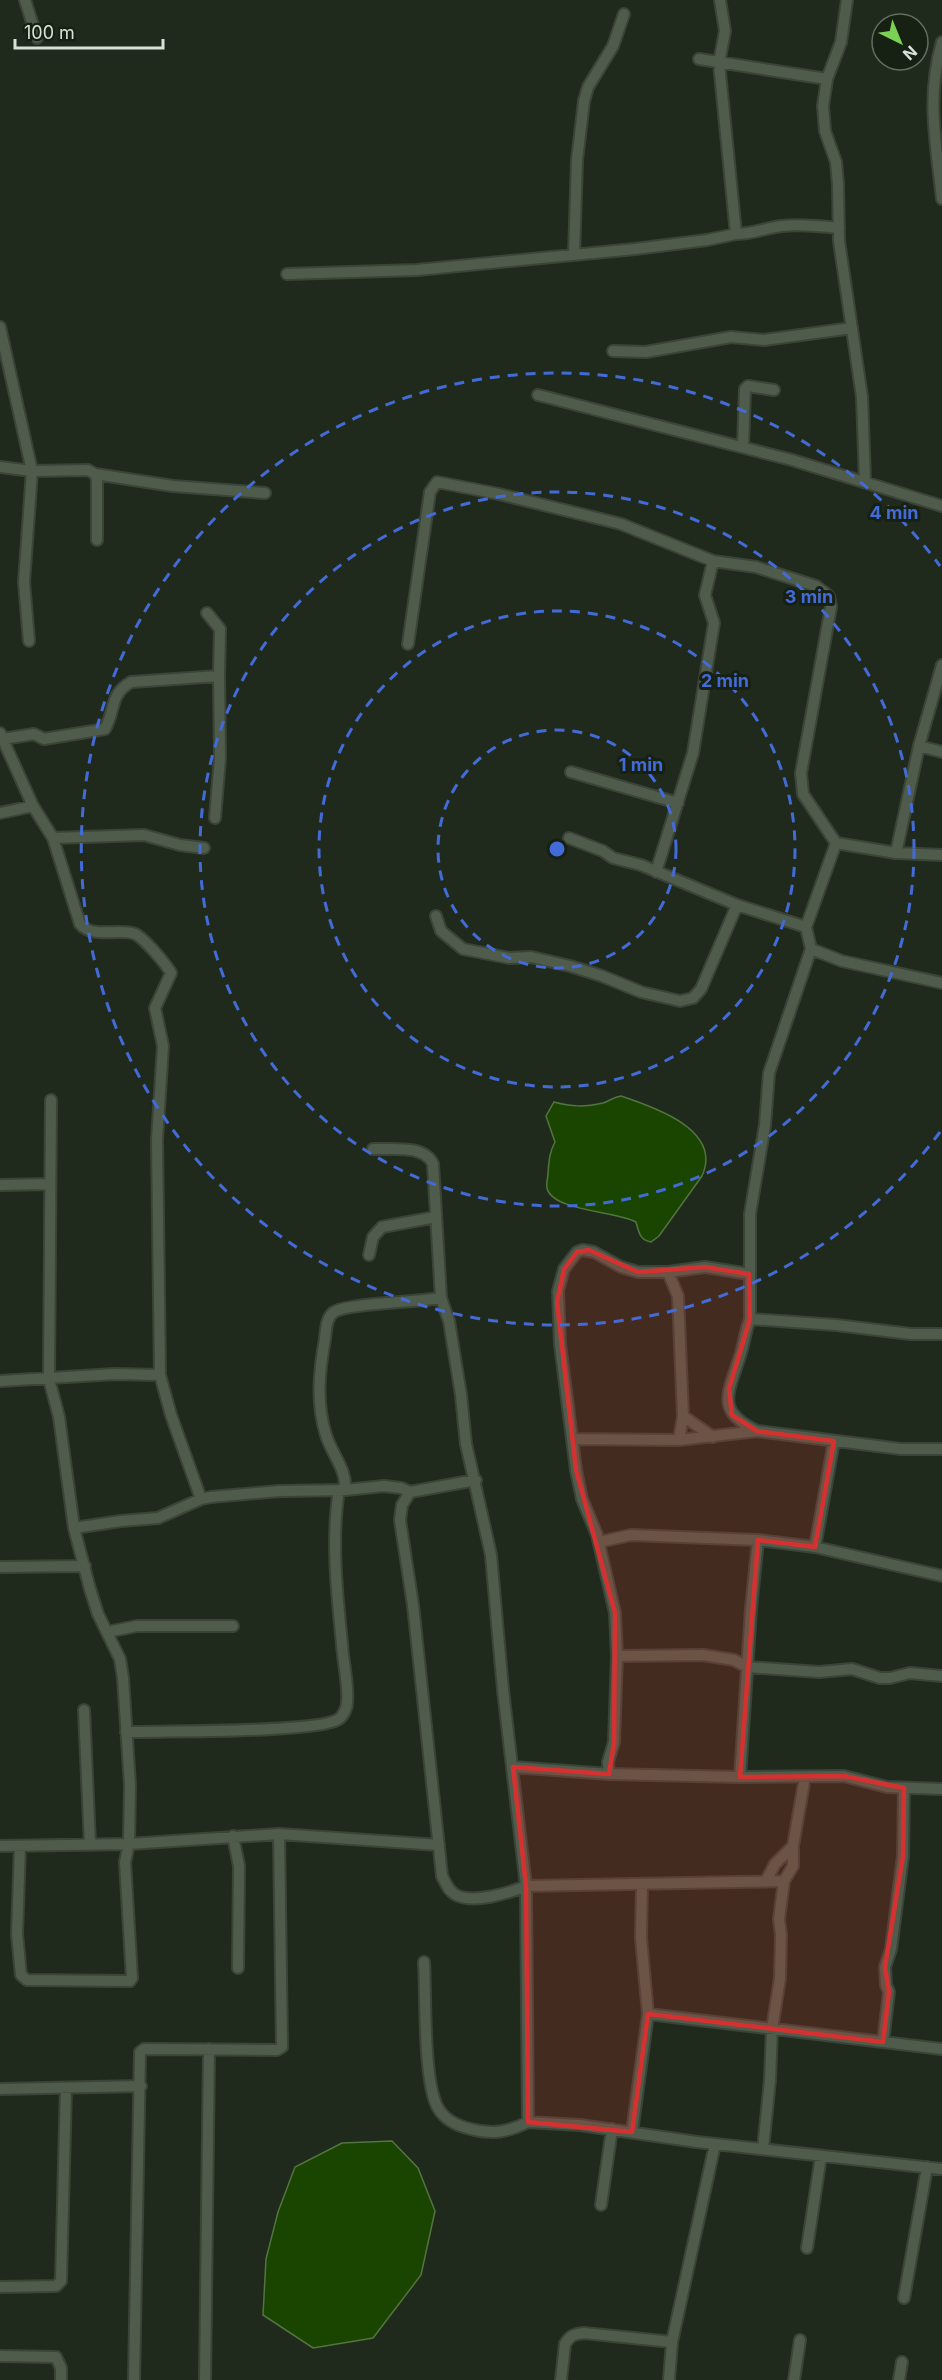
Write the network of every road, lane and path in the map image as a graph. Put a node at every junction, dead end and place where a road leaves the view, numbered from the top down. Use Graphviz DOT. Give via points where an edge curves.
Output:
graph roads {
  1 [pos="25,0"];
  2 [pos="720,0"];
  3 [pos="847,0"];
  4 [pos="624,14"];
  5 [pos="37,38"];
  6 [pos="942,42"];
  7 [pos="699,60"];
  8 [pos="719,63"];
  9 [pos="827,79"];
  10 [pos="937,106"];
  11 [pos="942,199"];
  12 [pos="839,228"];
  13 [pos="736,234"];
  14 [pos="574,255"];
  15 [pos="286,274"];
  16 [pos="0,327"];
  17 [pos="852,328"];
  18 [pos="613,351"];
  19 [pos="774,390"];
  20 [pos="538,395"];
  21 [pos="743,447"];
  22 [pos="0,467"];
  23 [pos="32,471"];
  24 [pos="95,474"];
  25 [pos="865,480"];
  26 [pos="265,493"];
  27 [pos="942,506"];
  28 [pos="97,540"];
  29 [pos="713,561"];
  30 [pos="207,613"];
  31 [pos="29,641"];
  32 [pos="408,644"];
  33 [pos="942,665"];
  34 [pos="219,676"];
  35 [pos="1,736"];
  36 [pos="919,746"];
  37 [pos="942,752"];
  38 [pos="571,772"];
  39 [pos="678,803"];
  40 [pos="33,806"];
  41 [pos="0,813"];
  42 [pos="215,818"];
  43 [pos="569,837"];
  44 [pos="53,838"];
  45 [pos="836,843"];
  46 [pos="204,848"];
  47 [pos="896,853"];
  48 [pos="942,855"];
  49 [pos="656,872"];
  50 [pos="737,905"];
  51 [pos="436,916"];
  52 [pos="806,927"];
  53 [pos="811,949"];
  54 [pos="942,983"];
  55 [pos="51,1100"];
  56 [pos="373,1149"];
  57 [pos="49,1184"];
  58 [pos="0,1185"];
  59 [pos="436,1217"];
  60 [pos="369,1255"];
  61 [pos="668,1272"];
  62 [pos="750,1274"];
  63 [pos="441,1298"];
  64 [pos="750,1319"];
  65 [pos="942,1334"];
  66 [pos="160,1376"];
  67 [pos="49,1379"];
  68 [pos="0,1381"];
  69 [pos="683,1416"];
  70 [pos="757,1431"];
  71 [pos="713,1437"];
  72 [pos="572,1439"];
  73 [pos="680,1440"];
  74 [pos="834,1442"];
  75 [pos="942,1449"];
  76 [pos="476,1480"];
  77 [pos="342,1490"];
  78 [pos="410,1492"];
  79 [pos="201,1499"];
  80 [pos="74,1528"];
  81 [pos="758,1540"];
  82 [pos="599,1542"];
  83 [pos="815,1547"];
  84 [pos="85,1566"];
  85 [pos="0,1567"];
  86 [pos="942,1576"];
  87 [pos="233,1626"];
  88 [pos="107,1632"];
  89 [pos="617,1656"];
  90 [pos="747,1667"];
  91 [pos="942,1676"];
  92 [pos="84,1710"];
  93 [pos="126,1732"];
  94 [pos="513,1767"];
  95 [pos="609,1774"];
  96 [pos="805,1777"];
  97 [pos="740,1778"];
  98 [pos="904,1788"];
  99 [pos="942,1789"];
  100 [pos="279,1834"];
  101 [pos="233,1836"];
  102 [pos="90,1844"];
  103 [pos="129,1844"];
  104 [pos="439,1845"];
  105 [pos="0,1846"];
  106 [pos="20,1846"];
  107 [pos="793,1846"];
  108 [pos="766,1881"];
  109 [pos="784,1881"];
  110 [pos="642,1884"];
  111 [pos="526,1886"];
  112 [pos="424,1962"];
  113 [pos="238,1968"];
  114 [pos="648,2014"];
  115 [pos="772,2029"];
  116 [pos="883,2042"];
  117 [pos="209,2049"];
  118 [pos="942,2049"];
  119 [pos="141,2086"];
  120 [pos="66,2088"];
  121 [pos="0,2089"];
  122 [pos="528,2122"];
  123 [pos="612,2129"];
  124 [pos="632,2132"];
  125 [pos="715,2144"];
  126 [pos="763,2149"];
  127 [pos="821,2156"];
  128 [pos="927,2167"];
  129 [pos="942,2169"];
  130 [pos="601,2205"];
  131 [pos="807,2248"];
  132 [pos="0,2287"];
  133 [pos="904,2298"];
  134 [pos="800,2340"];
  135 [pos="672,2342"];
  136 [pos="0,2356"];
  137 [pos="902,2362"];
  138 [pos="61,2380"];
  139 [pos="134,2380"];
  140 [pos="204,2380"];
  141 [pos="561,2380"];
  142 [pos="669,2380"];
  143 [pos="794,2380"];
  144 [pos="899,2380"];
  1 -- 5 [label="street"];
  2 -- 8 [label="street" via="725,31"];
  3 -- 9 [label="street" via="841,42"];
  4 -- 14 [label="street" via="613,46 588,87 584,102 577,160"];
  6 -- 10 [label="street" via="935,70"];
  7 -- 8 [label="street"];
  8 -- 9 [label="street"];
  8 -- 13 [label="street"];
  9 -- 12 [label="street" via="825,131 836,162"];
  10 -- 11 [label="street"];
  12 -- 13 [label="street" via="784,226"];
  12 -- 17 [label="street"];
  13 -- 14 [label="street"];
  14 -- 15 [label="street" via="417,270"];
  16 -- 23 [label="street"];
  17 -- 18 [label="street" via="764,340 731,337 646,352"];
  17 -- 25 [label="street" via="862,397"];
  19 -- 21 [label="street" via="748,386 745,389"];
  20 -- 21 [label="street"];
  21 -- 25 [label="street"];
  22 -- 23 [label="street"];
  23 -- 24 [label="street" via="88,470"];
  23 -- 31 [label="street" via="24,582"];
  24 -- 26 [label="street" via="173,486"];
  24 -- 28 [label="street"];
  25 -- 27 [label="street"];
  29 -- 32 [label="street" via="621,524 437,482 430,492"];
  29 -- 39 [label="street" via="705,595 714,623 693,753"];
  29 -- 45 [label="street" via="756,567 816,586 829,596 831,607 801,772 803,794"];
  30 -- 34 [label="street" via="220,629"];
  33 -- 36 [label="street"];
  34 -- 35 [label="street" via="131,681 115,696 105,729 44,739 34,734"];
  34 -- 42 [label="street" via="220,758"];
  35 -- 40 [label="street"];
  36 -- 37 [label="street"];
  36 -- 47 [label="street"];
  38 -- 39 [label="street"];
  39 -- 49 [label="street"];
  40 -- 41 [label="street"];
  40 -- 44 [label="street"];
  43 -- 49 [label="street" via="613,858"];
  44 -- 46 [label="street" via="144,835"];
  44 -- 66 [label="street" via="83,928 136,934 171,972 155,1008 163,1046 157,1140"];
  45 -- 47 [label="street"];
  45 -- 52 [label="street"];
  47 -- 48 [label="street"];
  49 -- 50 [label="street"];
  50 -- 51 [label="street" via="701,989 693,998 680,1001 640,992 570,966 463,949 441,932"];
  50 -- 52 [label="street"];
  52 -- 53 [label="street"];
  53 -- 54 [label="street" via="842,961"];
  53 -- 62 [label="street" via="769,1073 750,1214"];
  55 -- 57 [label="street"];
  56 -- 59 [label="street" via="419,1151 430,1158"];
  57 -- 58 [label="street"];
  57 -- 67 [label="street"];
  59 -- 60 [label="street" via="382,1227 373,1237"];
  59 -- 63 [label="street"];
  61 -- 62 [label="street" via="705,1267"];
  61 -- 69 [label="street" via="678,1296"];
  61 -- 72 [label="street" via="638,1272 583,1250 564,1269 557,1302"];
  62 -- 64 [label="street"];
  63 -- 76 [label="street" via="449,1321 466,1444"];
  63 -- 77 [label="street" via="381,1302 338,1310 328,1318 319,1394 325,1433 346,1474"];
  64 -- 65 [label="street"];
  64 -- 70 [label="street" via="728,1405 737,1420"];
  66 -- 67 [label="street" via="115,1374"];
  66 -- 79 [label="street"];
  67 -- 68 [label="street"];
  67 -- 80 [label="street" via="59,1417"];
  69 -- 71 [label="street"];
  69 -- 73 [label="street"];
  70 -- 71 [label="street"];
  70 -- 74 [label="street"];
  71 -- 73 [label="street"];
  72 -- 73 [label="street"];
  72 -- 82 [label="street" via="582,1499"];
  74 -- 75 [label="street"];
  74 -- 83 [label="street"];
  76 -- 78 [label="street"];
  76 -- 94 [label="street" via="493,1572"];
  77 -- 78 [label="street" via="384,1486"];
  77 -- 79 [label="street"];
  77 -- 93 [label="street" via="335,1533 348,1704 340,1718 296,1727"];
  78 -- 104 [label="street" via="402,1505 400,1520"];
  79 -- 80 [label="street" via="158,1518"];
  80 -- 84 [label="street"];
  81 -- 82 [label="street" via="631,1535"];
  81 -- 83 [label="street"];
  81 -- 90 [label="street"];
  82 -- 89 [label="street" via="615,1613"];
  83 -- 86 [label="street"];
  84 -- 85 [label="street"];
  84 -- 88 [label="street"];
  87 -- 88 [label="street" via="137,1626"];
  88 -- 93 [label="street" via="120,1659"];
  89 -- 90 [label="street" via="703,1655 734,1660"];
  89 -- 95 [label="street"];
  90 -- 91 [label="street" via="819,1672 852,1669 880,1678 910,1673"];
  90 -- 97 [label="street"];
  92 -- 102 [label="street"];
  93 -- 103 [label="street"];
  94 -- 95 [label="street"];
  94 -- 111 [label="street"];
  95 -- 97 [label="street"];
  96 -- 97 [label="street"];
  96 -- 98 [label="street" via="844,1776"];
  96 -- 107 [label="street"];
  98 -- 99 [label="street"];
  98 -- 116 [label="street" via="903,1856 891,1949 885,1967 890,1992"];
  100 -- 101 [label="street"];
  100 -- 104 [label="street"];
  100 -- 117 [label="street" via="282,2047"];
  101 -- 103 [label="street"];
  101 -- 113 [label="street" via="239,1866"];
  102 -- 103 [label="street"];
  102 -- 106 [label="street"];
  103 -- 106 [label="street" via="125,1862 132,1978 128,1981 27,1980 21,1975 17,1934"];
  104 -- 111 [label="street" via="442,1876 456,1894 494,1897"];
  105 -- 106 [label="street"];
  107 -- 108 [label="street"];
  107 -- 109 [label="street" via="793,1866"];
  108 -- 109 [label="street"];
  108 -- 110 [label="street"];
  109 -- 115 [label="street" via="779,1919 780,1978"];
  110 -- 111 [label="street"];
  110 -- 114 [label="street" via="641,1938"];
  111 -- 122 [label="street"];
  112 -- 122 [label="street" via="429,2079 438,2108 450,2122 484,2133 509,2131"];
  114 -- 115 [label="street"];
  114 -- 124 [label="street"];
  115 -- 116 [label="street"];
  115 -- 126 [label="street"];
  116 -- 118 [label="street"];
  117 -- 119 [label="street" via="144,2049 139,2056"];
  117 -- 140 [label="street"];
  119 -- 120 [label="street"];
  119 -- 139 [label="street"];
  120 -- 121 [label="street"];
  120 -- 132 [label="street" via="61,2281 56,2286"];
  122 -- 123 [label="street"];
  123 -- 124 [label="street"];
  123 -- 130 [label="street"];
  124 -- 125 [label="street"];
  125 -- 126 [label="street"];
  125 -- 135 [label="street"];
  126 -- 127 [label="street"];
  127 -- 128 [label="street"];
  127 -- 131 [label="street"];
  128 -- 129 [label="street"];
  128 -- 133 [label="street"];
  134 -- 143 [label="street"];
  135 -- 141 [label="street" via="574,2334 565,2344"];
  135 -- 142 [label="street"];
  136 -- 138 [label="street" via="56,2357"];
  137 -- 144 [label="street"];
}
